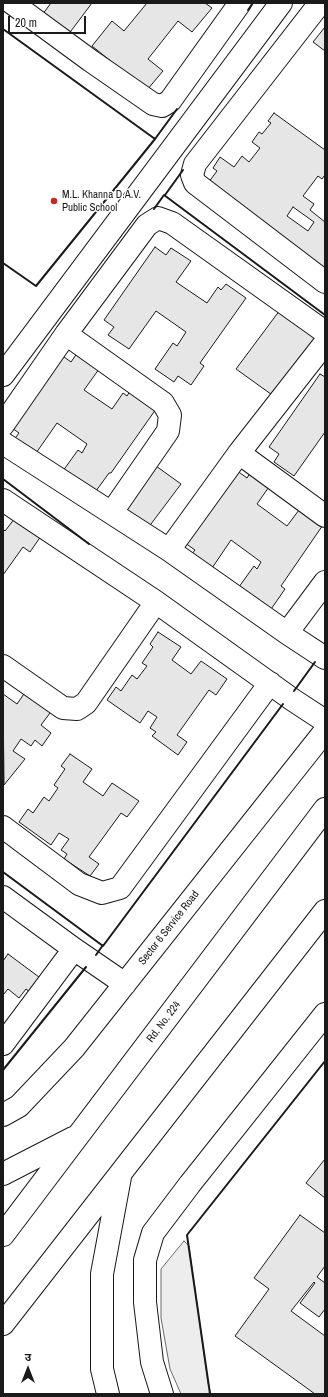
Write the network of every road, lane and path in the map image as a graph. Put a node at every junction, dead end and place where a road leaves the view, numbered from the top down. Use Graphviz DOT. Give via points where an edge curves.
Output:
graph roads {
  1 [pos="12,3"];
  2 [pos="240,3"];
  3 [pos="281,3"];
  4 [pos="320,3"];
  5 [pos="325,282"];
  6 [pos="325,332"];
  7 [pos="66,334"];
  8 [pos="325,343"];
  9 [pos="3,375"];
  10 [pos="3,425"];
  11 [pos="3,443"];
  12 [pos="239,453"];
  13 [pos="3,500"];
  14 [pos="112,512"];
  15 [pos="325,516"];
  16 [pos="169,550"];
  17 [pos="325,582"];
  18 [pos="156,602"];
  19 [pos="287,632"];
  20 [pos="325,658"];
  21 [pos="3,666"];
  22 [pos="270,683"];
  23 [pos="325,721"];
  24 [pos="325,731"];
  25 [pos="325,809"];
  26 [pos="3,827"];
  27 [pos="3,897"];
  28 [pos="325,911"];
  29 [pos="74,950"];
  30 [pos="125,984"];
  31 [pos="325,1014"];
  32 [pos="3,1044"];
  33 [pos="3,1115"];
  34 [pos="77,1136"];
  35 [pos="3,1174"];
  36 [pos="120,1174"];
  37 [pos="3,1235"];
  38 [pos="3,1324"];
  39 [pos="108,1394"];
  40 [pos="162,1394"];
  1 -- 2 [label="street" via="153,104 162,106 170,101"];
  3 -- 9 [label="street"];
  4 -- 5 [label="street" via="195,164 192,175 194,183"];
  6 -- 7 [label="street" via="172,223 158,218 147,225"];
  7 -- 10 [label="street"];
  7 -- 14 [label="street" via="163,403 170,415 168,431"];
  8 -- 12 [label="street"];
  11 -- 14 [label="street"];
  12 -- 15 [label="street"];
  12 -- 16 [label="street"];
  13 -- 18 [label="street"];
  14 -- 16 [label="street"];
  16 -- 19 [label="street"];
  17 -- 19 [label="street"];
  18 -- 21 [label="street" via="86,703 77,710 63,708"];
  18 -- 22 [label="street"];
  19 -- 20 [label="street"];
  22 -- 23 [label="street"];
  22 -- 26 [label="street" via="120,888 102,892 79,884"];
  24 -- 30 [label="street, Sector 6 Service Road"];
  25 -- 34 [label="street, Rd. No. 224"];
  27 -- 29 [label="street"];
  28 -- 36 [label="street"];
  29 -- 30 [label="street"];
  29 -- 32 [label="street"];
  30 -- 33 [label="street, Sector 6 Service Road" via="74,1048 19,1106"];
  31 -- 40 [label="street" via="154,1233 145,1260 145,1302 152,1362"];
  34 -- 35 [label="street"];
  34 -- 37 [label="street, Rd. No. 224"];
  36 -- 38 [label="street"];
  36 -- 39 [label="street" via="102,1274 102,1369"];
}
